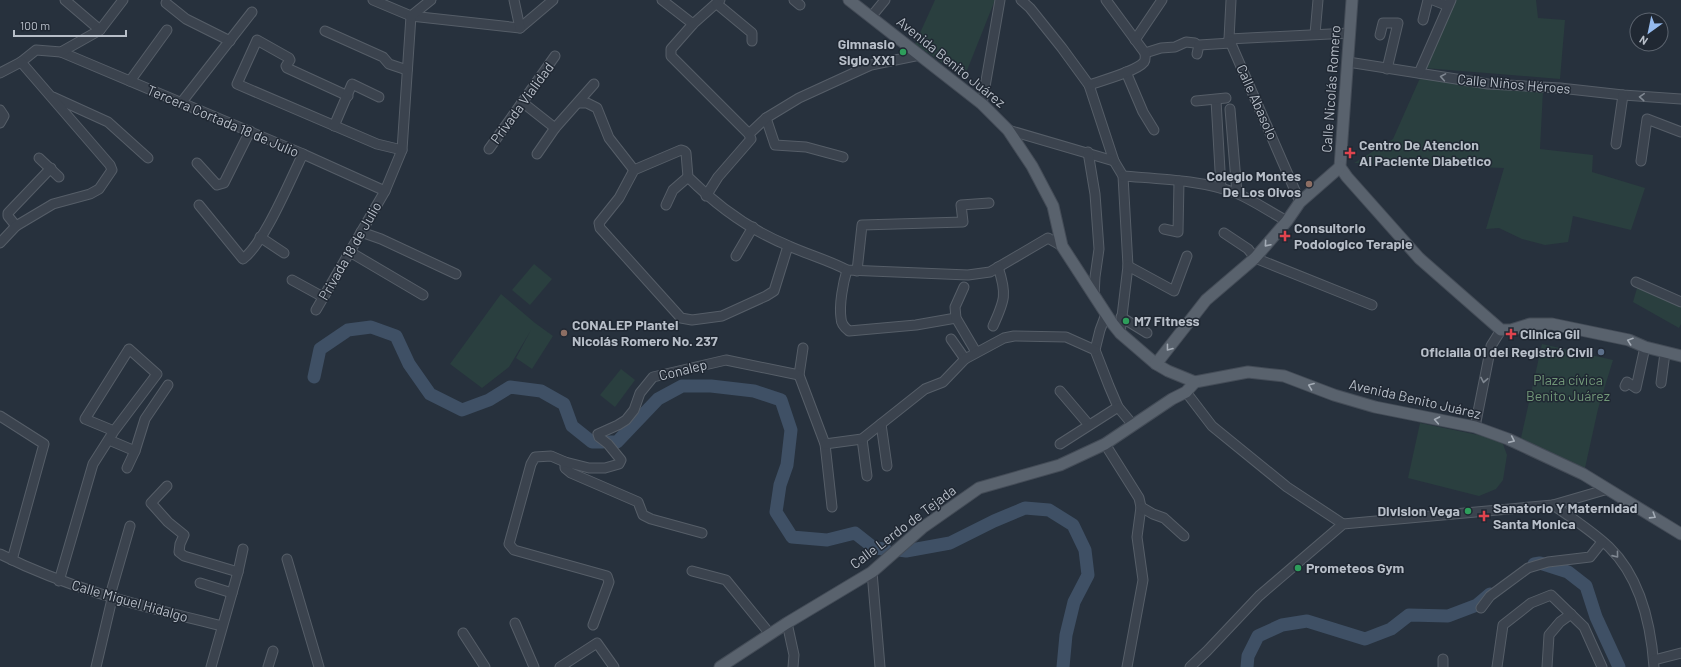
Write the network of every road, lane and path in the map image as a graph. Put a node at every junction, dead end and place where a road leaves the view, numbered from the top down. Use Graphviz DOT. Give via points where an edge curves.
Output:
graph roads {
  1 [pos="65,0"];
  2 [pos="124,0"];
  3 [pos="373,0"];
  4 [pos="431,0"];
  5 [pos="514,0"];
  6 [pos="553,0"];
  7 [pos="662,0"];
  8 [pos="849,0"];
  9 [pos="885,0"];
  10 [pos="1000,0"];
  11 [pos="1021,0"];
  12 [pos="1036,0"];
  13 [pos="1106,0"];
  14 [pos="1162,0"];
  15 [pos="1231,0"];
  16 [pos="1318,0"];
  17 [pos="1352,0"];
  18 [pos="1428,0"];
  19 [pos="1433,0"];
  20 [pos="718,2"];
  21 [pos="166,3"];
  22 [pos="1449,3"];
  23 [pos="1030,8"];
  24 [pos="252,12"];
  25 [pos="411,16"];
  26 [pos="871,17"];
  27 [pos="1423,20"];
  28 [pos="693,24"];
  29 [pos="520,28"];
  30 [pos="100,30"];
  31 [pos="167,30"];
  32 [pos="325,31"];
  33 [pos="1350,33"];
  34 [pos="1315,34"];
  35 [pos="1380,35"];
  36 [pos="1135,40"];
  37 [pos="230,41"];
  38 [pos="752,41"];
  39 [pos="1230,41"];
  40 [pos="1195,43"];
  41 [pos="61,52"];
  42 [pos="1145,53"];
  43 [pos="1197,54"];
  44 [pos="920,55"];
  45 [pos="556,56"];
  46 [pos="21,62"];
  47 [pos="1348,62"];
  48 [pos="1387,69"];
  49 [pos="407,70"];
  50 [pos="1126,72"];
  51 [pos="1419,72"];
  52 [pos="0,73"];
  53 [pos="130,81"];
  54 [pos="594,84"];
  55 [pos="1089,86"];
  56 [pos="48,94"];
  57 [pos="1623,95"];
  58 [pos="348,96"];
  59 [pos="379,97"];
  60 [pos="1226,98"];
  61 [pos="1216,100"];
  62 [pos="1681,100"];
  63 [pos="1196,101"];
  64 [pos="522,102"];
  65 [pos="181,103"];
  66 [pos="578,103"];
  67 [pos="982,104"];
  68 [pos="1230,109"];
  69 [pos="0,110"];
  70 [pos="766,118"];
  71 [pos="0,123"];
  72 [pos="334,126"];
  73 [pos="555,128"];
  74 [pos="1008,130"];
  75 [pos="1154,130"];
  76 [pos="250,132"];
  77 [pos="1681,132"];
  78 [pos="749,134"];
  79 [pos="1616,144"];
  80 [pos="489,149"];
  81 [pos="402,150"];
  82 [pos="1088,152"];
  83 [pos="303,154"];
  84 [pos="537,154"];
  85 [pos="843,157"];
  86 [pos="39,158"];
  87 [pos="148,158"];
  88 [pos="1114,161"];
  89 [pos="1640,161"];
  90 [pos="197,163"];
  91 [pos="1340,167"];
  92 [pos="51,168"];
  93 [pos="634,170"];
  94 [pos="1123,176"];
  95 [pos="59,177"];
  96 [pos="688,177"];
  97 [pos="1179,181"];
  98 [pos="1222,188"];
  99 [pos="385,191"];
  100 [pos="1237,194"];
  101 [pos="706,196"];
  102 [pos="1300,202"];
  103 [pos="989,203"];
  104 [pos="200,205"];
  105 [pos="666,205"];
  106 [pos="1287,221"];
  107 [pos="16,226"];
  108 [pos="753,227"];
  109 [pos="1164,230"];
  110 [pos="361,232"];
  111 [pos="1224,233"];
  112 [pos="260,237"];
  113 [pos="0,243"];
  114 [pos="788,246"];
  115 [pos="1062,246"];
  116 [pos="350,252"];
  117 [pos="284,253"];
  118 [pos="736,256"];
  119 [pos="1187,256"];
  120 [pos="1255,258"];
  121 [pos="1128,266"];
  122 [pos="998,267"];
  123 [pos="847,270"];
  124 [pos="857,271"];
  125 [pos="456,274"];
  126 [pos="292,280"];
  127 [pos="1636,282"];
  128 [pos="964,286"];
  129 [pos="422,295"];
  130 [pos="1094,296"];
  131 [pos="323,297"];
  132 [pos="1681,302"];
  133 [pos="1372,305"];
  134 [pos="316,310"];
  135 [pos="1106,314"];
  136 [pos="1121,317"];
  137 [pos="956,318"];
  138 [pos="993,326"];
  139 [pos="1501,330"];
  140 [pos="1120,333"];
  141 [pos="1146,333"];
  142 [pos="951,339"];
  143 [pos="1645,347"];
  144 [pos="803,348"];
  145 [pos="1096,350"];
  146 [pos="976,352"];
  147 [pos="1665,352"];
  148 [pos="1681,356"];
  149 [pos="965,359"];
  150 [pos="1156,364"];
  151 [pos="799,375"];
  152 [pos="1194,382"];
  153 [pos="1661,383"];
  154 [pos="168,385"];
  155 [pos="1625,386"];
  156 [pos="1060,391"];
  157 [pos="1186,392"];
  158 [pos="1118,407"];
  159 [pos="0,416"];
  160 [pos="881,424"];
  161 [pos="1088,425"];
  162 [pos="1133,425"];
  163 [pos="1475,427"];
  164 [pos="114,432"];
  165 [pos="862,439"];
  166 [pos="109,440"];
  167 [pos="826,444"];
  168 [pos="1060,444"];
  169 [pos="1105,444"];
  170 [pos="135,451"];
  171 [pos="565,462"];
  172 [pos="887,466"];
  173 [pos="127,468"];
  174 [pos="867,476"];
  175 [pos="167,486"];
  176 [pos="1608,489"];
  177 [pos="1553,504"];
  178 [pos="832,507"];
  179 [pos="1141,507"];
  180 [pos="1343,524"];
  181 [pos="130,526"];
  182 [pos="702,533"];
  183 [pos="1681,534"];
  184 [pos="1184,536"];
  185 [pos="1602,542"];
  186 [pos="243,549"];
  187 [pos="0,554"];
  188 [pos="287,558"];
  189 [pos="12,560"];
  190 [pos="692,571"];
  191 [pos="238,572"];
  192 [pos="872,572"];
  193 [pos="59,581"];
  194 [pos="200,583"];
  195 [pos="232,593"];
  196 [pos="112,598"];
  197 [pos="1481,608"];
  198 [pos="1571,614"];
  199 [pos="515,623"];
  200 [pos="787,623"];
  201 [pos="593,625"];
  202 [pos="222,626"];
  203 [pos="463,633"];
  204 [pos="770,634"];
  205 [pos="273,650"];
  206 [pos="1681,653"];
  207 [pos="1654,664"];
  208 [pos="96,667"];
  209 [pos="211,667"];
  210 [pos="268,667"];
  211 [pos="319,667"];
  212 [pos="485,667"];
  213 [pos="534,667"];
  214 [pos="560,667"];
  215 [pos="614,667"];
  216 [pos="720,667"];
  217 [pos="793,667"];
  218 [pos="880,667"];
  219 [pos="1127,667"];
  220 [pos="1190,667"];
  221 [pos="1497,667"];
  222 [pos="1548,667"];
  223 [pos="1602,667"];
  1 -- 30 [label="street"];
  2 -- 30 [label="street"];
  3 -- 25 [label="street"];
  4 -- 25 [label="street"];
  5 -- 29 [label="street"];
  6 -- 29 [label="street"];
  7 -- 28 [label="street"];
  8 -- 26 [label="main road, Avenida Benito Juárez"];
  9 -- 26 [label="street"];
  10 -- 67 [label="street"];
  11 -- 23 [label="street"];
  12 -- 23 [label="street"];
  13 -- 36 [label="street"];
  14 -- 36 [label="street"];
  15 -- 39 [label="street, Calle Abasolo"];
  16 -- 34 [label="street"];
  17 -- 33 [label="main road, Calle Nicolás Romero"];
  18 -- 27 [label="street"];
  19 -- 22 [label="street"];
  20 -- 28 [label="street"];
  20 -- 38 [label="street" via="752,33"];
  21 -- 37 [label="street" via="186,19"];
  22 -- 51 [label="street"];
  23 -- 55 [label="street"];
  24 -- 37 [label="street"];
  25 -- 29 [label="street"];
  25 -- 49 [label="street, Privada 18 de Julio"];
  26 -- 44 [label="main road, Avenida Benito Juárez"];
  28 -- 78 [label="street" via="671,49 672,56"];
  30 -- 41 [label="street"];
  31 -- 53 [label="street"];
  32 -- 49 [label="street" via="383,57 389,64"];
  33 -- 34 [label="street"];
  33 -- 47 [label="main road, Calle Nicolás Romero"];
  34 -- 39 [label="street"];
  35 -- 48 [label="street" via="1383,23 1398,23"];
  36 -- 42 [label="street"];
  37 -- 65 [label="street"];
  39 -- 43 [label="street" via="1198,45"];
  39 -- 102 [label="street, Calle Abasolo"];
  40 -- 42 [label="street" via="1186,42"];
  41 -- 46 [label="street, Tercera Cortada 18 de Julio" via="36,50"];
  41 -- 53 [label="street, Tercera Cortada 18 de Julio"];
  42 -- 50 [label="street" via="1146,59 1143,63"];
  44 -- 67 [label="main road, Avenida Benito Juárez"];
  44 -- 70 [label="street" via="871,66 799,98"];
  45 -- 64 [label="street, Privada Vialidad"];
  46 -- 52 [label="street, Tercera Cortada 18 de Julio"];
  46 -- 56 [label="street"];
  47 -- 48 [label="street, Calle Niños Héroes"];
  47 -- 91 [label="main road, Calle Nicolás Romero"];
  48 -- 51 [label="street, Calle Niños Héroes"];
  49 -- 81 [label="street, Privada 18 de Julio"];
  50 -- 55 [label="street"];
  50 -- 75 [label="street" via="1143,112"];
  57 -- 51 [label="street, Calle Niños Héroes, one-way" via="1488,84"];
  53 -- 65 [label="street, Tercera Cortada 18 de Julio"];
  54 -- 66 [label="street"];
  55 -- 88 [label="street"];
  56 -- 87 [label="street" via="108,122"];
  56 -- 107 [label="street" via="112,170 99,189 53,204"];
  62 -- 57 [label="street, Calle Niños Héroes, one-way"];
  57 -- 79 [label="street"];
  58 -- 59 [label="street" via="352,84"];
  58 -- 72 [label="street"];
  58 -- 72 [label="street" via="287,68 289,58 257,40 237,84"];
  60 -- 61 [label="street"];
  61 -- 63 [label="street"];
  61 -- 98 [label="street"];
  64 -- 73 [label="street"];
  64 -- 80 [label="street, Privada Vialidad"];
  65 -- 76 [label="street, Tercera Cortada 18 de Julio"];
  66 -- 73 [label="street"];
  66 -- 93 [label="street" via="587,103 597,108 609,138"];
  67 -- 74 [label="main road, Avenida Benito Juárez"];
  68 -- 100 [label="street"];
  69 -- 71 [label="street" via="4,116"];
  70 -- 78 [label="street"];
  70 -- 85 [label="street" via="775,145 806,147"];
  72 -- 81 [label="street" via="377,144"];
  73 -- 84 [label="street"];
  74 -- 82 [label="street"];
  74 -- 115 [label="main road, Avenida Benito Juárez" via="1032,166 1053,206"];
  76 -- 83 [label="street, Tercera Cortada 18 de Julio"];
  76 -- 90 [label="street" via="224,183 218,185"];
  77 -- 89 [label="street" via="1647,119"];
  78 -- 101 [label="street" via="751,139 718,177"];
  81 -- 99 [label="street, Privada 18 de Julio"];
  82 -- 88 [label="street"];
  82 -- 130 [label="street" via="1099,249 1094,277"];
  83 -- 99 [label="street, Tercera Cortada 18 de Julio"];
  83 -- 112 [label="street"];
  86 -- 92 [label="street"];
  88 -- 94 [label="street"];
  91 -- 102 [label="main road"];
  91 -- 139 [label="main road, Calle Nicolás Romero" via="1419,258"];
  92 -- 95 [label="street"];
  92 -- 107 [label="street" via="8,213"];
  93 -- 96 [label="street" via="681,150 686,153"];
  93 -- 114 [label="street" via="619,198 599,223 600,228 681,318 692,320 722,316 774,291"];
  94 -- 97 [label="street"];
  94 -- 121 [label="street"];
  96 -- 101 [label="street"];
  96 -- 105 [label="street" via="673,190"];
  97 -- 98 [label="street"];
  97 -- 109 [label="street" via="1178,232"];
  98 -- 100 [label="street"];
  99 -- 110 [label="street, Privada 18 de Julio"];
  100 -- 106 [label="street"];
  101 -- 108 [label="street"];
  102 -- 106 [label="main road"];
  103 -- 124 [label="street" via="961,205 963,222 862,225"];
  104 -- 112 [label="street" via="243,259 250,254"];
  106 -- 120 [label="main road, one-way"];
  107 -- 113 [label="street"];
  108 -- 114 [label="street"];
  108 -- 118 [label="street"];
  110 -- 116 [label="street, Privada 18 de Julio"];
  110 -- 125 [label="street"];
  111 -- 120 [label="street" via="1248,249"];
  112 -- 117 [label="street"];
  114 -- 123 [label="street"];
  115 -- 122 [label="street" via="1048,238"];
  115 -- 130 [label="main road, Avenida Benito Juárez"];
  116 -- 129 [label="street"];
  116 -- 131 [label="street, Privada 18 de Julio"];
  119 -- 121 [label="street" via="1174,291"];
  120 -- 133 [label="street"];
  120 -- 150 [label="main road, one-way" via="1206,300"];
  121 -- 136 [label="street"];
  122 -- 124 [label="street" via="990,272 968,275"];
  122 -- 138 [label="street" via="1004,297"];
  123 -- 124 [label="street"];
  123 -- 137 [label="street" via="841,318 843,326 849,331 916,326"];
  126 -- 131 [label="street"];
  127 -- 132 [label="street"];
  128 -- 137 [label="street" via="955,307"];
  130 -- 135 [label="main road, Avenida Benito Juárez"];
  131 -- 134 [label="street, Privada 18 de Julio"];
  135 -- 140 [label="main road, Avenida Benito Juárez"];
  135 -- 145 [label="street"];
  136 -- 140 [label="street"];
  136 -- 141 [label="street"];
  137 -- 146 [label="street"];
  143 -- 139 [label="main road, one-way" via="1629,340 1552,324 1530,324 1511,330"];
  139 -- 163 [label="street, one-way" via="1491,346"];
  140 -- 150 [label="main road, Avenida Benito Juárez"];
  142 -- 149 [label="street"];
  143 -- 147 [label="main road"];
  143 -- 155 [label="street" via="1636,388 1627,382"];
  144 -- 151 [label="street"];
  145 -- 146 [label="street" via="1066,337 1014,336 1004,338"];
  145 -- 158 [label="street"];
  146 -- 149 [label="street"];
  147 -- 148 [label="main road"];
  147 -- 153 [label="street"];
  149 -- 160 [label="street" via="943,382 925,389"];
  150 -- 152 [label="main road, Avenida Benito Juárez"];
  151 -- 167 [label="street"];
  151 -- 171 [label="street, Conalep" via="726,360 653,377 640,393 634,410 626,420 598,434 621,460 619,464 605,468 589,468"];
  152 -- 157 [label="main road, Calle Lerdo de Tejada"];
  163 -- 152 [label="main road, Avenida Benito Juárez, one-way" via="1375,407 1284,376 1264,372 1248,372"];
  154 -- 170 [label="street" via="145,419"];
  156 -- 161 [label="street"];
  157 -- 162 [label="main road, Calle Lerdo de Tejada" via="1172,398"];
  157 -- 180 [label="street" via="1212,426 1287,487"];
  158 -- 161 [label="street"];
  158 -- 162 [label="street"];
  159 -- 189 [label="street" via="44,444"];
  160 -- 165 [label="street"];
  160 -- 172 [label="street"];
  161 -- 168 [label="street"];
  162 -- 169 [label="main road, Calle Lerdo de Tejada"];
  163 -- 176 [label="main road, Avenida Benito Juárez, one-way" via="1508,439 1583,474"];
  164 -- 164 [label="street" via="157,374 130,348 85,419"];
  164 -- 166 [label="street"];
  165 -- 167 [label="street"];
  165 -- 174 [label="street"];
  166 -- 170 [label="street"];
  166 -- 193 [label="street" via="93,464"];
  167 -- 178 [label="street"];
  169 -- 179 [label="street" via="1139,498"];
  169 -- 192 [label="main road, Calle Lerdo de Tejada" via="1060,465 979,488 922,528"];
  170 -- 173 [label="street"];
  171 -- 182 [label="street" via="565,468 571,473 638,502 642,515"];
  171 -- 201 [label="street, Conalep" via="550,456 536,457 531,464 509,544 514,550 607,576 609,582"];
  175 -- 191 [label="street" via="151,503 184,535 179,552 184,556"];
  176 -- 177 [label="street"];
  176 -- 183 [label="main road, Avenida Benito Juárez, one-way"];
  177 -- 180 [label="street"];
  177 -- 185 [label="street"];
  179 -- 184 [label="street" via="1164,518"];
  179 -- 219 [label="street" via="1137,537 1143,580"];
  180 -- 220 [label="street" via="1259,596"];
  181 -- 196 [label="street" via="111,592"];
  185 -- 197 [label="street" via="1590,557 1548,562 1528,568 1490,596"];
  185 -- 207 [label="street, one-way" via="1628,571 1636,586 1650,626"];
  186 -- 191 [label="street"];
  187 -- 189 [label="street, Calle Miguel Hidalgo"];
  188 -- 211 [label="street"];
  189 -- 193 [label="street, Calle Miguel Hidalgo"];
  190 -- 204 [label="street" via="726,580"];
  191 -- 195 [label="street"];
  192 -- 200 [label="main road, Calle Lerdo de Tejada"];
  192 -- 218 [label="street"];
  193 -- 196 [label="street, Calle Miguel Hidalgo"];
  194 -- 195 [label="street"];
  195 -- 202 [label="street"];
  196 -- 202 [label="street, Calle Miguel Hidalgo"];
  196 -- 208 [label="street"];
  198 -- 221 [label="street" via="1551,595 1531,603 1503,625"];
  198 -- 222 [label="street" via="1560,622 1550,635"];
  198 -- 223 [label="street" via="1584,627"];
  199 -- 213 [label="street"];
  200 -- 204 [label="main road, Calle Lerdo de Tejada"];
  200 -- 217 [label="street" via="794,655"];
  202 -- 209 [label="street"];
  203 -- 212 [label="street"];
  204 -- 216 [label="main road, Calle Lerdo de Tejada"];
  205 -- 210 [label="street"];
  206 -- 207 [label="street"];
  214 -- 215 [label="street" via="597,643"];
}
